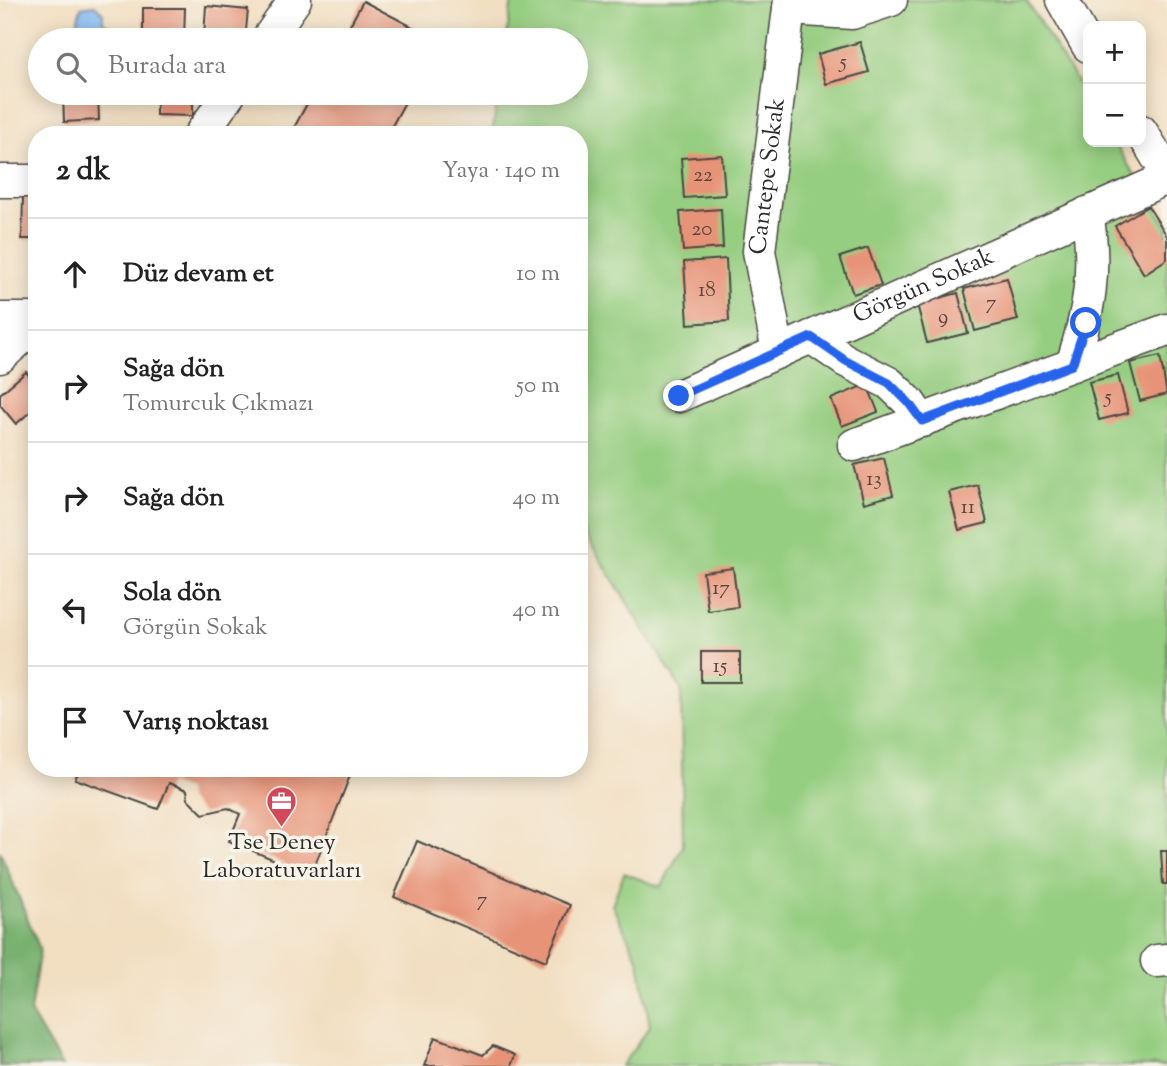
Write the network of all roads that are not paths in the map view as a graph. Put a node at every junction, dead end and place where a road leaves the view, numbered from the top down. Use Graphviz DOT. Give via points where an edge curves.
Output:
graph roads {
  1 [pos="295,0"];
  2 [pos="891,0"];
  3 [pos="1062,0"];
  4 [pos="790,5"];
  5 [pos="275,28"];
  6 [pos="1083,37"];
  7 [pos="221,105"];
  8 [pos="206,126"];
  9 [pos="1146,139"];
  10 [pos="1167,175"];
  11 [pos="0,181"];
  12 [pos="28,181"];
  13 [pos="1087,213"];
  14 [pos="0,319"];
  15 [pos="28,321"];
  16 [pos="28,330"];
  17 [pos="1167,330"];
  18 [pos="811,337"];
  19 [pos="778,352"];
  20 [pos="0,357"];
  21 [pos="1072,365"];
  22 [pos="679,396"];
  23 [pos="922,421"];
  24 [pos="854,446"];
  1 -- 5 [label="street"];
  2 -- 4 [label="street" via="852,13"];
  3 -- 6 [label="street"];
  4 -- 19 [label="street, Cantepe Sokak" via="760,251"];
  7 -- 8 [label="street"];
  9 -- 10 [label="street"];
  10 -- 13 [label="street, Görgün Sokak"];
  11 -- 12 [label="street"];
  13 -- 18 [label="street, Görgün Sokak"];
  13 -- 21 [label="street" via="1093,242 1091,283 1086,323"];
  14 -- 15 [label="street"];
  16 -- 20 [label="street"];
  17 -- 21 [label="street"];
  18 -- 19 [label="street, Görgün Sokak"];
  18 -- 23 [label="street" via="889,383"];
  19 -- 22 [label="street, Görgün Sokak"];
  21 -- 23 [label="street"];
  23 -- 24 [label="street"];
}
